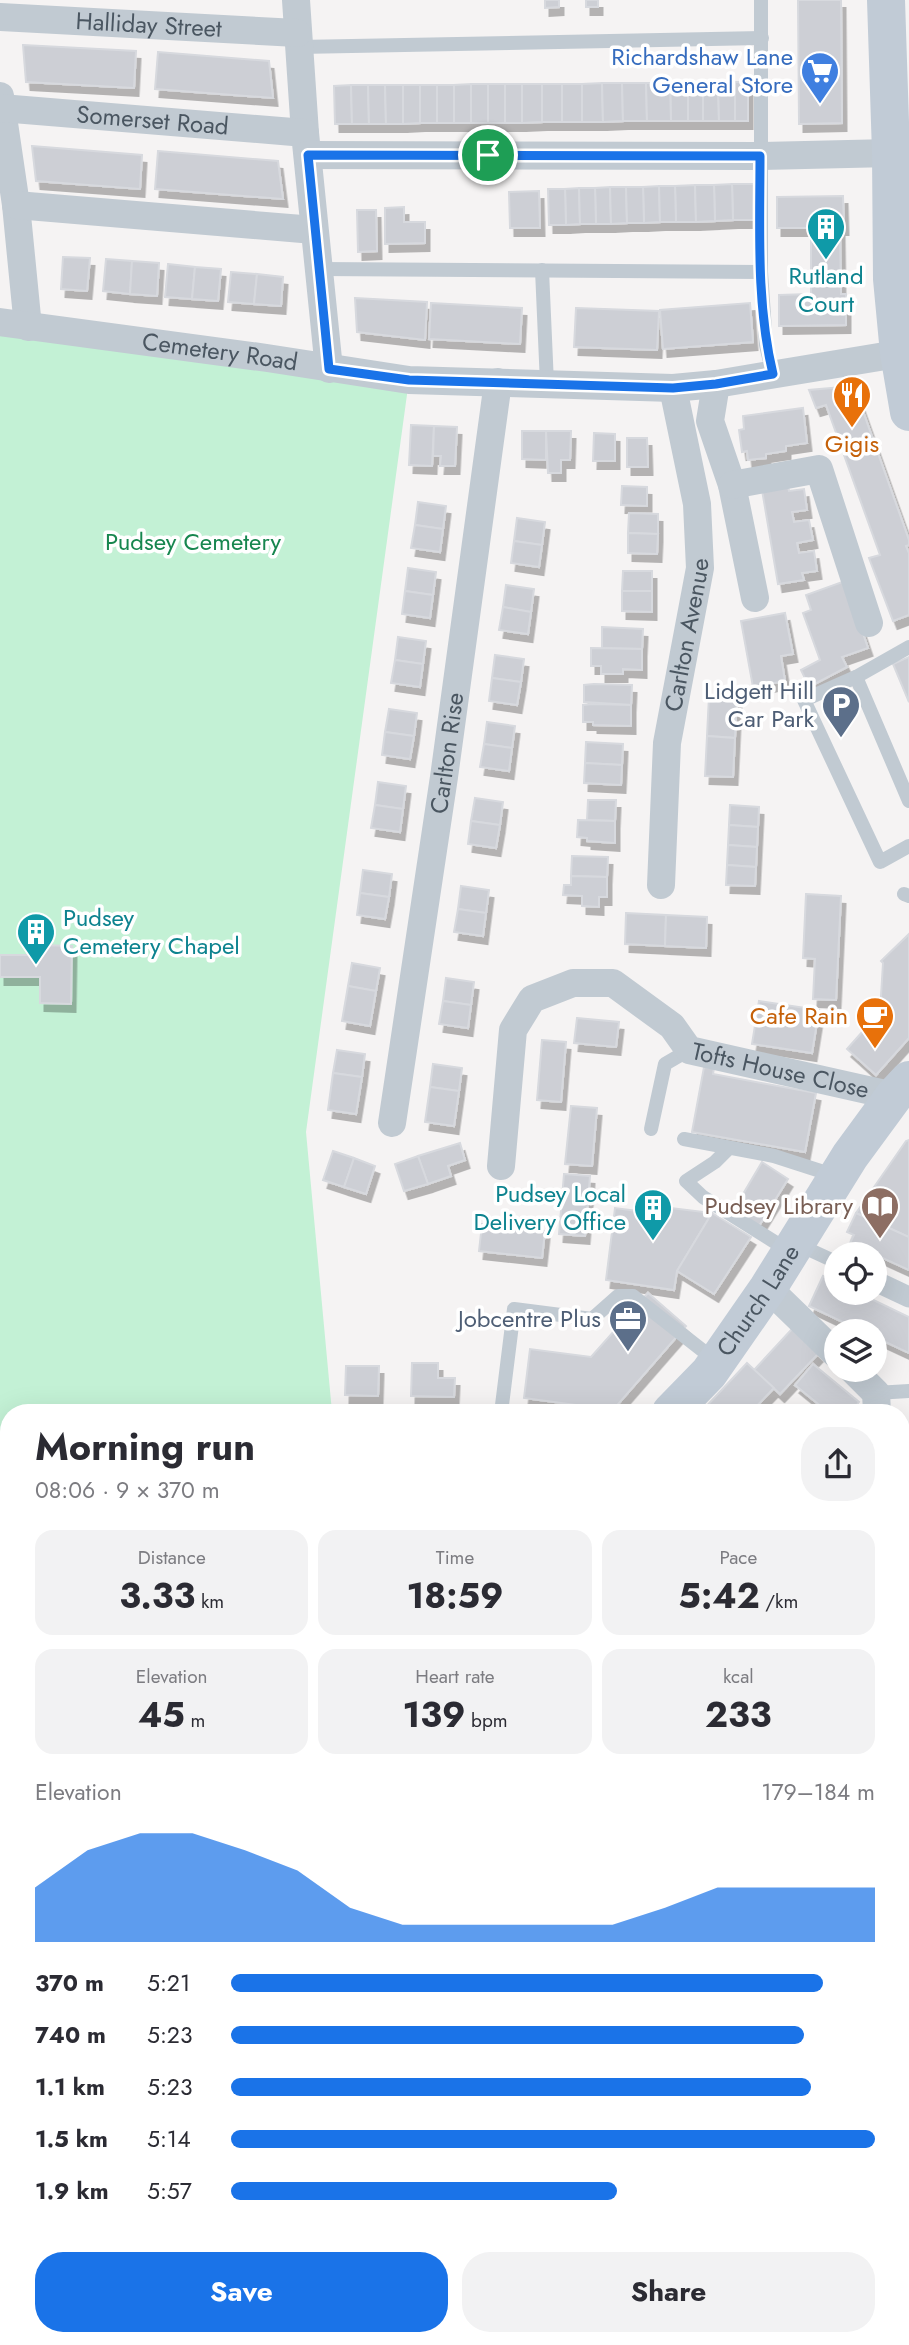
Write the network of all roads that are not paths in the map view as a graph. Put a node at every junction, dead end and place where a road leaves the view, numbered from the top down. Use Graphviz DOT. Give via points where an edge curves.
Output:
graph roads {
  1 [pos="296,0"];
  2 [pos="761,0"];
  3 [pos="886,0"];
  4 [pos="0,17"];
  5 [pos="762,38"];
  6 [pos="298,40"];
  7 [pos="1,102"];
  8 [pos="307,144"];
  9 [pos="891,153"];
  10 [pos="760,156"];
  11 [pos="16,205"];
  12 [pos="314,230"];
  13 [pos="319,269"];
  14 [pos="542,270"];
  15 [pos="761,272"];
  16 [pos="0,322"];
  17 [pos="28,327"];
  18 [pos="904,353"];
  19 [pos="329,369"];
  20 [pos="773,374"];
  21 [pos="498,382"];
  22 [pos="547,384"];
  23 [pos="716,384"];
  24 [pos="673,388"];
  25 [pos="909,412"];
  26 [pos="732,485"];
  27 [pos="755,598"];
  28 [pos="869,623"];
  29 [pos="909,648"];
  30 [pos="856,677"];
  31 [pos="909,801"];
  32 [pos="909,846"];
  33 [pos="661,885"];
  34 [pos="689,1050"];
  35 [pos="897,1101"];
  36 [pos="392,1123"];
  37 [pos="651,1129"];
  38 [pos="684,1139"];
  39 [pos="729,1147"];
  40 [pos="501,1166"];
  41 [pos="837,1176"];
  42 [pos="792,1247"];
  43 [pos="824,1258"];
  44 [pos="768,1287"];
  45 [pos="887,1287"];
  46 [pos="909,1297"];
  47 [pos="824,1342"];
  48 [pos="717,1362"];
  49 [pos="862,1382"];
  50 [pos="909,1391"];
  51 [pos="877,1403"];
  52 [pos="502,1404"];
  53 [pos="679,1404"];
  1 -- 6 [label="street"];
  2 -- 5 [label="lane"];
  3 -- 9 [label="main road"];
  4 -- 6 [label="street, Halliday Street"];
  5 -- 6 [label="lane"];
  5 -- 10 [label="lane"];
  6 -- 8 [label="street"];
  7 -- 8 [label="street, Somerset Road"];
  7 -- 11 [label="street"];
  8 -- 10 [label="street, Somerset Road"];
  8 -- 12 [label="street"];
  9 -- 10 [label="street, Somerset Road"];
  9 -- 18 [label="main road" via="892,279"];
  10 -- 15 [label="lane"];
  11 -- 12 [label="street"];
  11 -- 17 [label="street"];
  12 -- 13 [label="street"];
  13 -- 14 [label="lane"];
  13 -- 19 [label="street"];
  14 -- 15 [label="lane"];
  14 -- 22 [label="lane"];
  15 -- 20 [label="lane" via="766,345"];
  16 -- 17 [label="street, Cemetery Road"];
  17 -- 19 [label="street, Cemetery Road"];
  18 -- 20 [label="street, Cemetery Road"];
  18 -- 25 [label="main road"];
  19 -- 21 [label="street, Cemetery Road" via="409,380"];
  20 -- 23 [label="street, Cemetery Road"];
  21 -- 22 [label="street, Cemetery Road"];
  21 -- 36 [label="street, Carlton Rise"];
  22 -- 24 [label="street, Cemetery Road"];
  23 -- 24 [label="street, Cemetery Road"];
  23 -- 26 [label="street" via="710,421"];
  24 -- 33 [label="street, Carlton Avenue" via="697,504 699,568 667,743"];
  26 -- 27 [label="street"];
  26 -- 28 [label="street" via="819,469"];
  29 -- 30 [label="lane"];
  30 -- 31 [label="lane"];
  30 -- 32 [label="lane" via="804,700 880,862"];
  34 -- 35 [label="street, Tofts House Close"];
  34 -- 37 [label="lane" via="665,1064"];
  34 -- 40 [label="street, Tofts House Close" via="672,1026 613,983 573,983 532,999 513,1030"];
  35 -- 41 [label="main road, Church Lane"];
  38 -- 39 [label="lane"];
  39 -- 41 [label="lane"];
  39 -- 42 [label="lane" via="686,1181 703,1197"];
  41 -- 42 [label="main road, Church Lane"];
  42 -- 43 [label="lane"];
  42 -- 44 [label="main road, Church Lane"];
  44 -- 47 [label="street"];
  44 -- 48 [label="main road, Church Lane"];
  45 -- 46 [label="street"];
  48 -- 52 [label="lane" via="633,1296 618,1296 592,1318 514,1309"];
  48 -- 53 [label="main road, Church Lane"];
  49 -- 51 [label="street"];
  50 -- 51 [label="lane"];
}
